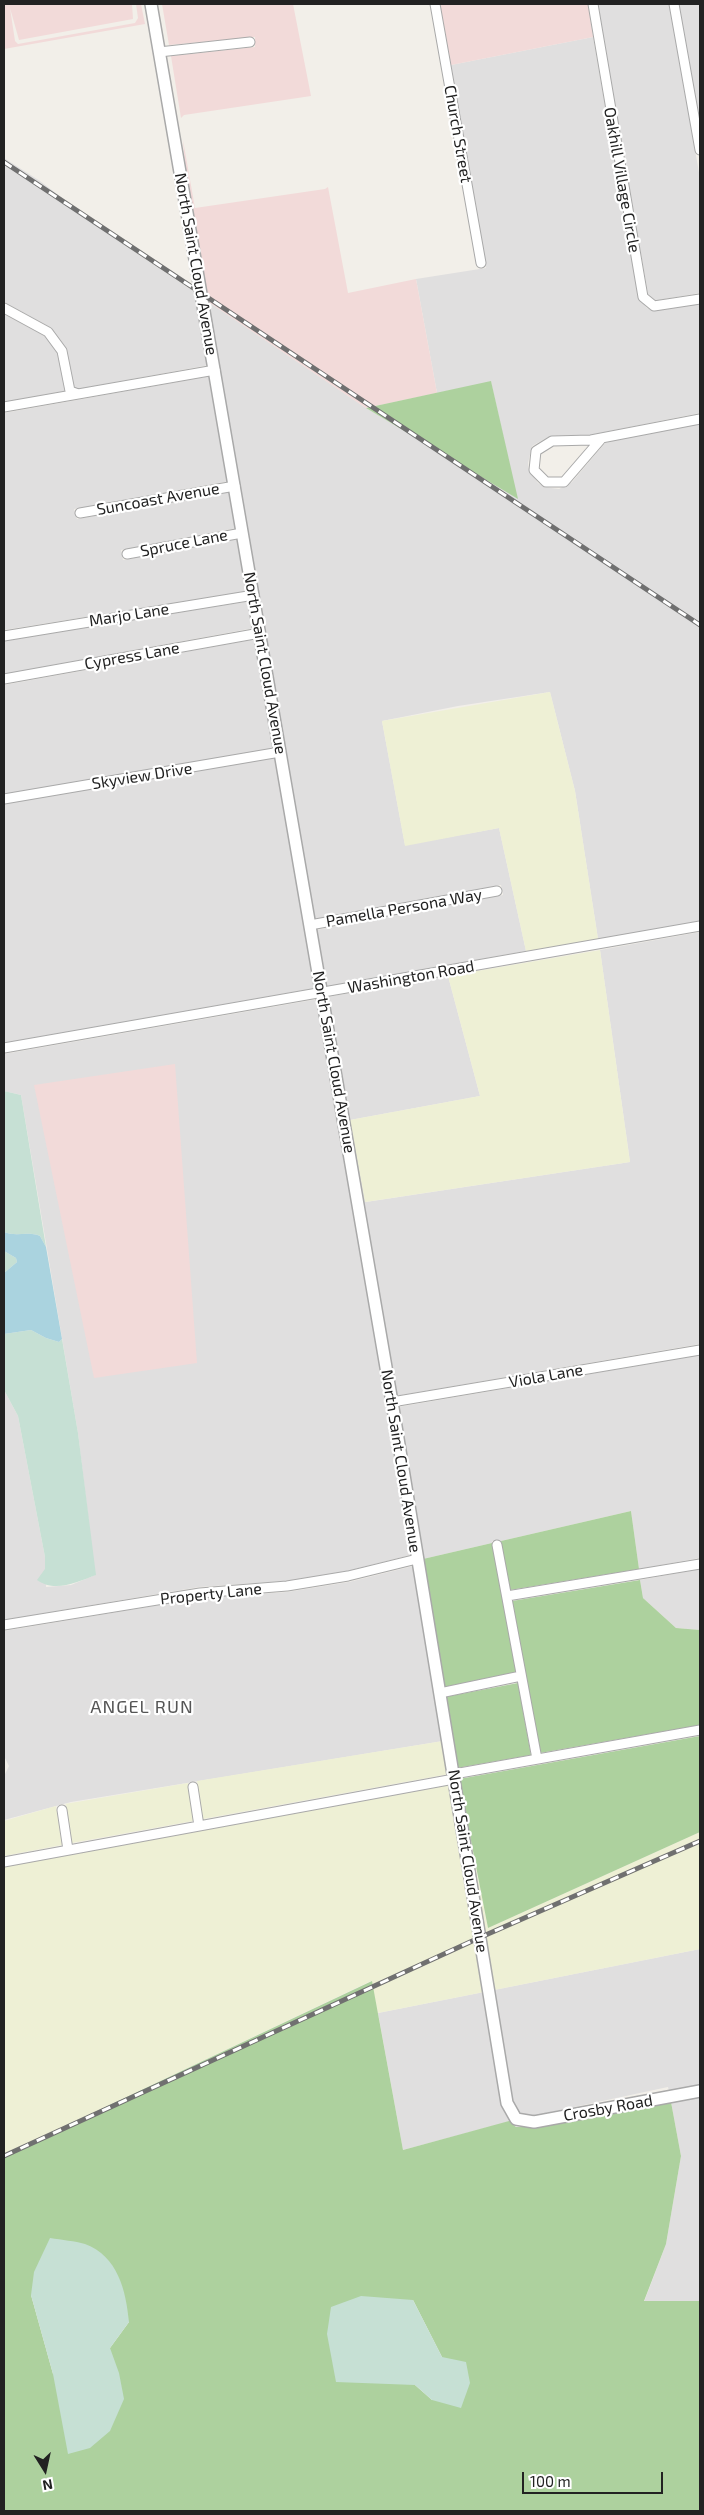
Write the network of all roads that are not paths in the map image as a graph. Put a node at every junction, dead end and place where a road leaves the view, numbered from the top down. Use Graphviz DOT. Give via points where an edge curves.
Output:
graph roads {
  1 [pos="151,4"];
  2 [pos="435,4"];
  3 [pos="593,4"];
  4 [pos="674,4"];
  5 [pos="250,42"];
  6 [pos="159,52"];
  7 [pos="700,150"];
  8 [pos="481,264"];
  9 [pos="700,299"];
  10 [pos="4,308"];
  11 [pos="215,370"];
  12 [pos="78,394"];
  13 [pos="4,407"];
  14 [pos="700,419"];
  15 [pos="602,438"];
  16 [pos="235,486"];
  17 [pos="80,513"];
  18 [pos="242,533"];
  19 [pos="127,554"];
  20 [pos="254,595"];
  21 [pos="260,633"];
  22 [pos="4,636"];
  23 [pos="4,679"];
  24 [pos="280,752"];
  25 [pos="4,799"];
  26 [pos="497,891"];
  27 [pos="310,925"];
  28 [pos="700,926"];
  29 [pos="321,993"];
  30 [pos="4,1048"];
  31 [pos="700,1350"];
  32 [pos="392,1402"];
  33 [pos="497,1545"];
  34 [pos="417,1559"];
  35 [pos="700,1564"];
  36 [pos="507,1596"];
  37 [pos="4,1625"];
  38 [pos="521,1676"];
  39 [pos="440,1693"];
  40 [pos="700,1730"];
  41 [pos="537,1759"];
  42 [pos="454,1776"];
  43 [pos="193,1787"];
  44 [pos="62,1810"];
  45 [pos="199,1826"];
  46 [pos="68,1850"];
  47 [pos="4,1862"];
  48 [pos="700,2091"];
  49 [pos="516,2119"];
  1 -- 6 [label="street, North Saint Cloud Avenue"];
  2 -- 8 [label="street, Church Street"];
  3 -- 9 [label="street, Oakhill Village Circle" via="643,297 654,306"];
  4 -- 7 [label="street"];
  5 -- 6 [label="street"];
  6 -- 11 [label="street, North Saint Cloud Avenue"];
  10 -- 12 [label="street" via="48,332 62,350 70,390"];
  11 -- 12 [label="street"];
  11 -- 16 [label="street, North Saint Cloud Avenue"];
  12 -- 13 [label="street"];
  14 -- 15 [label="street"];
  15 -- 15 [label="street" via="547,442 536,451 534,470 546,482 564,482"];
  16 -- 17 [label="street, Suncoast Avenue"];
  16 -- 18 [label="street, North Saint Cloud Avenue"];
  18 -- 19 [label="street, Spruce Lane"];
  18 -- 20 [label="street, North Saint Cloud Avenue"];
  20 -- 21 [label="street, North Saint Cloud Avenue"];
  20 -- 22 [label="street, Marjo Lane"];
  21 -- 23 [label="street, Cypress Lane"];
  21 -- 24 [label="street, North Saint Cloud Avenue"];
  24 -- 25 [label="street, Skyview Drive"];
  24 -- 27 [label="street, North Saint Cloud Avenue"];
  26 -- 27 [label="street, Pamella Persona Way"];
  27 -- 29 [label="street, North Saint Cloud Avenue"];
  28 -- 29 [label="street, Washington Road"];
  29 -- 30 [label="street, Washington Road"];
  29 -- 32 [label="street, North Saint Cloud Avenue"];
  31 -- 32 [label="street, Viola Lane"];
  32 -- 34 [label="street, North Saint Cloud Avenue"];
  33 -- 36 [label="street"];
  34 -- 37 [label="street, Property Lane" via="322,1581 200,1593"];
  34 -- 39 [label="street, North Saint Cloud Avenue"];
  35 -- 36 [label="street"];
  36 -- 38 [label="street"];
  38 -- 39 [label="street"];
  38 -- 41 [label="street"];
  39 -- 42 [label="street, North Saint Cloud Avenue"];
  40 -- 41 [label="street"];
  41 -- 42 [label="street"];
  42 -- 45 [label="street"];
  42 -- 49 [label="street, North Saint Cloud Avenue" via="506,2103"];
  43 -- 45 [label="street"];
  44 -- 46 [label="street"];
  45 -- 46 [label="street"];
  46 -- 47 [label="street"];
  48 -- 49 [label="street, Crosby Road" via="534,2122"];
}
